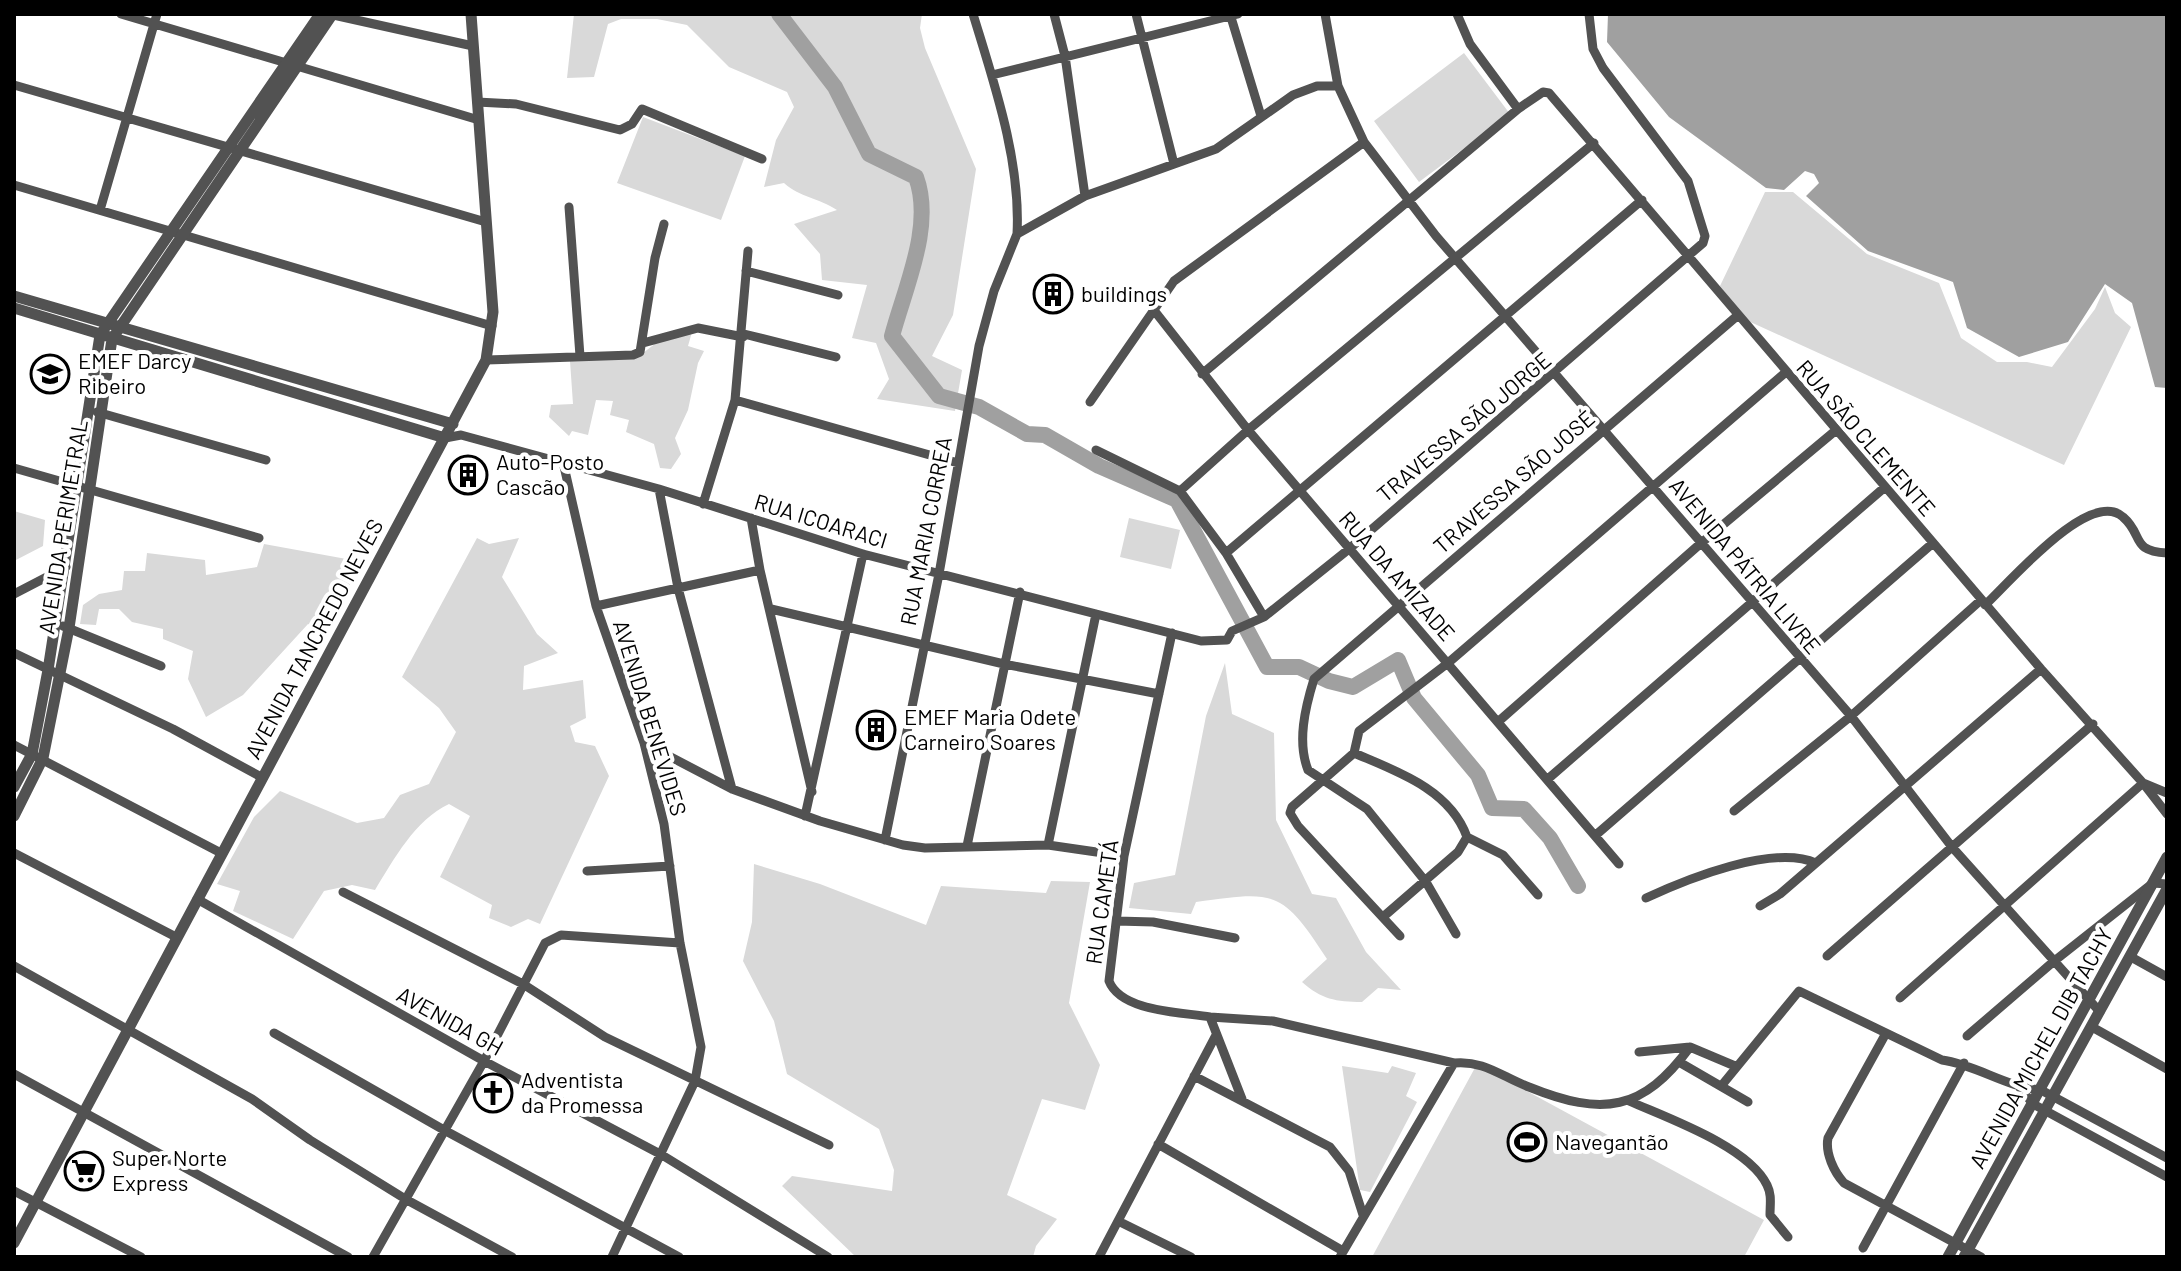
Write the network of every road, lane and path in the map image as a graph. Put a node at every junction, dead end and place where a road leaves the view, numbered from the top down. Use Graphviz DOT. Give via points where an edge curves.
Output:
graph roads {
  1 [pos="121,14"];
  2 [pos="327,14"];
  3 [pos="471,14"];
  4 [pos="973,14"];
  5 [pos="1054,14"];
  6 [pos="1136,14"];
  7 [pos="1325,14"];
  8 [pos="1457,14"];
  9 [pos="1589,14"];
  10 [pos="1232,15"];
  11 [pos="156,19"];
  12 [pos="1142,36"];
  13 [pos="473,46"];
  14 [pos="1065,56"];
  15 [pos="292,66"];
  16 [pos="992,75"];
  17 [pos="14,85"];
  18 [pos="1338,86"];
  19 [pos="477,102"];
  20 [pos="1518,109"];
  21 [pos="1261,116"];
  22 [pos="126,119"];
  23 [pos="479,120"];
  24 [pos="1364,142"];
  25 [pos="1594,143"];
  26 [pos="232,150"];
  27 [pos="762,159"];
  28 [pos="1174,164"];
  29 [pos="14,185"];
  30 [pos="1085,196"];
  31 [pos="1642,200"];
  32 [pos="1409,201"];
  33 [pos="569,207"];
  34 [pos="100,210"];
  35 [pos="486,222"];
  36 [pos="664,224"];
  37 [pos="175,234"];
  38 [pos="1017,234"];
  39 [pos="748,251"];
  40 [pos="1689,257"];
  41 [pos="1457,260"];
  42 [pos="746,271"];
  43 [pos="838,295"];
  44 [pos="14,296"];
  45 [pos="14,308"];
  46 [pos="1153,309"];
  47 [pos="1504,316"];
  48 [pos="1737,316"];
  49 [pos="492,326"];
  50 [pos="108,331"];
  51 [pos="744,335"];
  52 [pos="643,343"];
  53 [pos="188,346"];
  54 [pos="580,356"];
  55 [pos="836,357"];
  56 [pos="183,359"];
  57 [pos="486,360"];
  58 [pos="1786,372"];
  59 [pos="1202,374"];
  60 [pos="1556,374"];
  61 [pos="286,375"];
  62 [pos="282,389"];
  63 [pos="735,400"];
  64 [pos="1090,402"];
  65 [pos="95,412"];
  66 [pos="453,424"];
  67 [pos="1603,428"];
  68 [pos="1248,430"];
  69 [pos="1835,431"];
  70 [pos="461,435"];
  71 [pos="445,438"];
  72 [pos="1096,450"];
  73 [pos="266,460"];
  74 [pos="563,462"];
  75 [pos="958,463"];
  76 [pos="14,468"];
  77 [pos="1653,486"];
  78 [pos="1885,487"];
  79 [pos="83,489"];
  80 [pos="659,489"];
  81 [pos="1300,489"];
  82 [pos="1180,491"];
  83 [pos="703,504"];
  84 [pos="751,518"];
  85 [pos="259,538"];
  86 [pos="1933,543"];
  87 [pos="1700,544"];
  88 [pos="1349,549"];
  89 [pos="1226,553"];
  90 [pos="2167,553"];
  91 [pos="863,554"];
  92 [pos="66,567"];
  93 [pos="760,570"];
  94 [pos="939,574"];
  95 [pos="678,588"];
  96 [pos="1020,592"];
  97 [pos="14,594"];
  98 [pos="68,595"];
  99 [pos="1752,600"];
  100 [pos="1983,602"];
  101 [pos="596,606"];
  102 [pos="1399,606"];
  103 [pos="771,609"];
  104 [pos="1096,614"];
  105 [pos="1264,617"];
  106 [pos="56,624"];
  107 [pos="845,627"];
  108 [pos="69,628"];
  109 [pos="1172,633"];
  110 [pos="922,645"];
  111 [pos="14,653"];
  112 [pos="1799,660"];
  113 [pos="1448,663"];
  114 [pos="1004,664"];
  115 [pos="161,666"];
  116 [pos="2041,669"];
  117 [pos="48,670"];
  118 [pos="60,677"];
  119 [pos="1081,679"];
  120 [pos="1159,694"];
  121 [pos="1851,716"];
  122 [pos="1499,721"];
  123 [pos="2093,724"];
  124 [pos="644,743"];
  125 [pos="14,745"];
  126 [pos="1354,753"];
  127 [pos="37,756"];
  128 [pos="263,778"];
  129 [pos="1549,778"];
  130 [pos="1320,781"];
  131 [pos="2143,783"];
  132 [pos="14,787"];
  133 [pos="1904,788"];
  134 [pos="732,789"];
  135 [pos="812,792"];
  136 [pos="2167,793"];
  137 [pos="1734,811"];
  138 [pos="2167,814"];
  139 [pos="14,816"];
  140 [pos="805,816"];
  141 [pos="1597,834"];
  142 [pos="1467,837"];
  143 [pos="885,840"];
  144 [pos="1048,845"];
  145 [pos="967,846"];
  146 [pos="1952,847"];
  147 [pos="14,853"];
  148 [pos="221,853"];
  149 [pos="1124,856"];
  150 [pos="2167,857"];
  151 [pos="1816,863"];
  152 [pos="1619,864"];
  153 [pos="670,866"];
  154 [pos="587,871"];
  155 [pos="1426,882"];
  156 [pos="2153,883"];
  157 [pos="2167,887"];
  158 [pos="343,892"];
  159 [pos="1538,895"];
  160 [pos="1646,898"];
  161 [pos="197,899"];
  162 [pos="1760,906"];
  163 [pos="2004,906"];
  164 [pos="1383,917"];
  165 [pos="1117,921"];
  166 [pos="1456,934"];
  167 [pos="1400,936"];
  168 [pos="176,937"];
  169 [pos="1235,938"];
  170 [pos="680,943"];
  171 [pos="1827,956"];
  172 [pos="2131,957"];
  173 [pos="2053,962"];
  174 [pos="14,966"];
  175 [pos="2167,977"];
  176 [pos="523,984"];
  177 [pos="1900,998"];
  178 [pos="2090,1002"];
  179 [pos="2100,1012"];
  180 [pos="1210,1017"];
  181 [pos="128,1027"];
  182 [pos="2092,1027"];
  183 [pos="274,1033"];
  184 [pos="1216,1035"];
  185 [pos="1885,1035"];
  186 [pos="1967,1036"];
  187 [pos="1690,1047"];
  188 [pos="1639,1052"];
  189 [pos="484,1061"];
  190 [pos="1679,1062"];
  191 [pos="1454,1063"];
  192 [pos="1964,1063"];
  193 [pos="1735,1066"];
  194 [pos="2167,1069"];
  195 [pos="14,1074"];
  196 [pos="1194,1076"];
  197 [pos="695,1081"];
  198 [pos="1722,1085"];
  199 [pos="2020,1088"];
  200 [pos="2041,1090"];
  201 [pos="2055,1096"];
  202 [pos="1242,1099"];
  203 [pos="1629,1101"];
  204 [pos="1748,1102"];
  205 [pos="2033,1104"];
  206 [pos="83,1111"];
  207 [pos="2047,1112"];
  208 [pos="444,1130"];
  209 [pos="1158,1144"];
  210 [pos="829,1145"];
  211 [pos="662,1155"];
  212 [pos="2167,1158"];
  213 [pos="2167,1177"];
  214 [pos="14,1191"];
  215 [pos="407,1200"];
  216 [pos="35,1203"];
  217 [pos="1886,1205"];
  218 [pos="1363,1215"];
  219 [pos="1118,1221"];
  220 [pos="626,1229"];
  221 [pos="1788,1237"];
  222 [pos="14,1243"];
  223 [pos="1956,1243"];
  224 [pos="1863,1248"];
  225 [pos="1341,1254"];
  226 [pos="1966,1254"];
  227 [pos="141,1257"];
  228 [pos="348,1257"];
  229 [pos="373,1257"];
  230 [pos="512,1257"];
  231 [pos="612,1257"];
  232 [pos="679,1257"];
  233 [pos="828,1257"];
  234 [pos="1099,1257"];
  235 [pos="1191,1257"];
  236 [pos="1948,1257"];
  237 [pos="1981,1257"];
  1 -- 11 [label="street"];
  2 -- 13 [label="street"];
  2 -- 15 [label="street, AVENIDA PERIMETRAL"];
  3 -- 13 [label="street, AVENIDA TANCREDO NEVES"];
  4 -- 16 [label="street"];
  5 -- 14 [label="street"];
  6 -- 12 [label="street"];
  7 -- 18 [label="street, AVENIDA PÁTRIA LIVRE"];
  8 -- 20 [label="street" via="1470,44"];
  9 -- 40 [label="street" via="1593,49 1603,68 1693,191 1705,236"];
  10 -- 12 [label="street"];
  10 -- 21 [label="street"];
  11 -- 15 [label="street"];
  11 -- 22 [label="street"];
  12 -- 14 [label="street"];
  12 -- 28 [label="street"];
  13 -- 19 [label="street, AVENIDA TANCREDO NEVES"];
  14 -- 16 [label="street"];
  14 -- 30 [label="street"];
  15 -- 23 [label="street"];
  15 -- 26 [label="street, AVENIDA PERIMETRAL"];
  16 -- 38 [label="street" via="1018,193"];
  17 -- 22 [label="street"];
  18 -- 21 [label="street" via="1307,89"];
  18 -- 24 [label="street, AVENIDA PÁTRIA LIVRE"];
  19 -- 23 [label="street, AVENIDA TANCREDO NEVES"];
  19 -- 27 [label="street" via="516,104 620,130 642,109"];
  20 -- 25 [label="street, RUA SÃO CLEMENTE" via="1549,93"];
  20 -- 32 [label="street"];
  21 -- 28 [label="street" via="1216,149"];
  22 -- 26 [label="street"];
  22 -- 34 [label="street"];
  23 -- 35 [label="street, AVENIDA TANCREDO NEVES"];
  24 -- 32 [label="street, AVENIDA PÁTRIA LIVRE"];
  24 -- 46 [label="street" via="1174,281"];
  25 -- 31 [label="street, RUA SÃO CLEMENTE"];
  25 -- 41 [label="street"];
  26 -- 35 [label="street"];
  26 -- 37 [label="street, AVENIDA PERIMETRAL"];
  28 -- 30 [label="street"];
  29 -- 34 [label="street"];
  30 -- 38 [label="street"];
  31 -- 40 [label="street, RUA SÃO CLEMENTE"];
  31 -- 47 [label="street"];
  32 -- 41 [label="street, AVENIDA PÁTRIA LIVRE"];
  32 -- 59 [label="street"];
  33 -- 54 [label="street"];
  34 -- 37 [label="street"];
  35 -- 49 [label="street, AVENIDA TANCREDO NEVES"];
  36 -- 52 [label="street"];
  37 -- 49 [label="street"];
  37 -- 50 [label="street, AVENIDA PERIMETRAL"];
  38 -- 75 [label="street, RUA MARIA CORREA" via="994,291"];
  39 -- 42 [label="street"];
  40 -- 48 [label="street, RUA SÃO CLEMENTE"];
  40 -- 60 [label="street, TRAVESSA SÃO JORGE"];
  41 -- 47 [label="street, AVENIDA PÁTRIA LIVRE"];
  41 -- 68 [label="street"];
  42 -- 43 [label="street"];
  42 -- 51 [label="street"];
  44 -- 50 [label="street"];
  45 -- 50 [label="street"];
  46 -- 59 [label="street, RUA DA AMIZADE"];
  46 -- 64 [label="street"];
  47 -- 60 [label="street, AVENIDA PÁTRIA LIVRE"];
  47 -- 81 [label="street"];
  48 -- 58 [label="street, RUA SÃO CLEMENTE"];
  48 -- 67 [label="street, TRAVESSA SÃO JOSÉ"];
  49 -- 57 [label="street, AVENIDA TANCREDO NEVES"];
  50 -- 53 [label="street"];
  50 -- 56 [label="street"];
  50 -- 65 [label="street, AVENIDA PERIMETRAL"];
  51 -- 52 [label="street" via="698,328"];
  51 -- 55 [label="street"];
  51 -- 63 [label="street"];
  52 -- 54 [label="street" via="633,355"];
  53 -- 56 [label="street"];
  53 -- 61 [label="street"];
  54 -- 57 [label="street"];
  56 -- 62 [label="street"];
  57 -- 66 [label="street, AVENIDA TANCREDO NEVES"];
  58 -- 69 [label="street, RUA SÃO CLEMENTE"];
  58 -- 77 [label="street"];
  59 -- 68 [label="street, RUA DA AMIZADE"];
  60 -- 67 [label="street, AVENIDA PÁTRIA LIVRE"];
  60 -- 88 [label="street, TRAVESSA SÃO JORGE"];
  61 -- 62 [label="street"];
  61 -- 66 [label="street"];
  62 -- 71 [label="street"];
  63 -- 75 [label="street"];
  63 -- 83 [label="street"];
  65 -- 73 [label="street"];
  65 -- 79 [label="street, AVENIDA PERIMETRAL"];
  66 -- 70 [label="street"];
  66 -- 71 [label="street, AVENIDA TANCREDO NEVES"];
  67 -- 77 [label="street, AVENIDA PÁTRIA LIVRE"];
  67 -- 102 [label="street, TRAVESSA SÃO JOSÉ"];
  68 -- 81 [label="street, RUA DA AMIZADE"];
  68 -- 82 [label="street"];
  69 -- 78 [label="street, RUA SÃO CLEMENTE"];
  69 -- 87 [label="street"];
  70 -- 71 [label="street, RUA ICOARACI"];
  70 -- 74 [label="street, RUA ICOARACI"];
  71 -- 128 [label="street, AVENIDA TANCREDO NEVES"];
  72 -- 82 [label="street"];
  74 -- 80 [label="street, RUA ICOARACI"];
  74 -- 101 [label="street, AVENIDA BENEVIDES"];
  75 -- 94 [label="street, RUA MARIA CORREA"];
  76 -- 79 [label="street"];
  77 -- 87 [label="street, AVENIDA PÁTRIA LIVRE"];
  77 -- 113 [label="street"];
  78 -- 86 [label="street, RUA SÃO CLEMENTE"];
  78 -- 99 [label="street"];
  79 -- 85 [label="street"];
  79 -- 92 [label="street, AVENIDA PERIMETRAL"];
  79 -- 98 [label="street, AVENIDA PERIMETRAL"];
  80 -- 83 [label="street, RUA ICOARACI"];
  80 -- 95 [label="street"];
  81 -- 88 [label="street, RUA DA AMIZADE"];
  81 -- 89 [label="street"];
  82 -- 89 [label="street"];
  83 -- 84 [label="street, RUA ICOARACI"];
  84 -- 91 [label="street, RUA ICOARACI"];
  84 -- 93 [label="street"];
  86 -- 100 [label="street, RUA SÃO CLEMENTE"];
  86 -- 112 [label="street"];
  87 -- 99 [label="street, AVENIDA PÁTRIA LIVRE"];
  87 -- 122 [label="street"];
  88 -- 102 [label="street, RUA DA AMIZADE"];
  88 -- 105 [label="street, TRAVESSA SÃO JORGE"];
  89 -- 105 [label="street"];
  90 -- 100 [label="street" via="2139,545 2122,515 2110,510 2086,514"];
  91 -- 94 [label="street, RUA ICOARACI"];
  91 -- 107 [label="street"];
  92 -- 97 [label="street"];
  92 -- 98 [label="street, AVENIDA PERIMETRAL"];
  93 -- 95 [label="street"];
  93 -- 103 [label="street"];
  94 -- 96 [label="street, RUA ICOARACI"];
  94 -- 110 [label="street, RUA MARIA CORREA"];
  95 -- 101 [label="street"];
  95 -- 134 [label="street"];
  96 -- 104 [label="street, RUA ICOARACI"];
  96 -- 114 [label="street"];
  98 -- 106 [label="street, AVENIDA PERIMETRAL"];
  98 -- 108 [label="street, AVENIDA PERIMETRAL"];
  99 -- 112 [label="street, AVENIDA PÁTRIA LIVRE"];
  99 -- 129 [label="street"];
  100 -- 116 [label="street, RUA SÃO CLEMENTE"];
  100 -- 121 [label="street"];
  101 -- 124 [label="street, AVENIDA BENEVIDES"];
  102 -- 113 [label="street, RUA DA AMIZADE"];
  102 -- 130 [label="street, TRAVESSA SÃO JOSÉ" via="1317,675 1304,715 1304,760"];
  103 -- 107 [label="street"];
  103 -- 135 [label="street"];
  104 -- 109 [label="street, RUA ICOARACI"];
  104 -- 119 [label="street"];
  105 -- 109 [label="street, TRAVESSA SÃO JORGE" via="1218,643"];
  106 -- 108 [label="street"];
  106 -- 117 [label="street, AVENIDA PERIMETRAL"];
  107 -- 110 [label="street"];
  107 -- 135 [label="street"];
  108 -- 115 [label="street"];
  108 -- 118 [label="street, AVENIDA PERIMETRAL"];
  109 -- 120 [label="street, RUA CAMETÁ"];
  110 -- 114 [label="street"];
  110 -- 143 [label="street, RUA MARIA CORREA"];
  111 -- 117 [label="street"];
  112 -- 121 [label="street, AVENIDA PÁTRIA LIVRE"];
  112 -- 141 [label="street"];
  113 -- 122 [label="street, RUA DA AMIZADE"];
  113 -- 126 [label="street" via="1359,731"];
  114 -- 119 [label="street"];
  114 -- 145 [label="street"];
  116 -- 123 [label="street, RUA SÃO CLEMENTE"];
  116 -- 133 [label="street"];
  117 -- 118 [label="street"];
  117 -- 127 [label="street, AVENIDA PERIMETRAL"];
  118 -- 127 [label="street, AVENIDA PERIMETRAL"];
  118 -- 128 [label="street"];
  119 -- 120 [label="street"];
  119 -- 144 [label="street"];
  120 -- 149 [label="street, RUA CAMETÁ"];
  121 -- 133 [label="street, AVENIDA PÁTRIA LIVRE"];
  121 -- 137 [label="street"];
  122 -- 129 [label="street, RUA DA AMIZADE"];
  123 -- 131 [label="street, RUA SÃO CLEMENTE"];
  123 -- 146 [label="street"];
  124 -- 134 [label="street"];
  124 -- 153 [label="street, AVENIDA BENEVIDES"];
  125 -- 127 [label="street"];
  126 -- 130 [label="street"];
  126 -- 142 [label="street" via="1425,786"];
  127 -- 132 [label="street, AVENIDA PERIMETRAL"];
  127 -- 139 [label="street, AVENIDA PERIMETRAL"];
  127 -- 148 [label="street"];
  128 -- 148 [label="street, AVENIDA TANCREDO NEVES"];
  129 -- 141 [label="street, RUA DA AMIZADE"];
  130 -- 155 [label="street" via="1367,809"];
  130 -- 164 [label="street" via="1290,813"];
  131 -- 136 [label="street, RUA SÃO CLEMENTE"];
  131 -- 138 [label="street"];
  131 -- 163 [label="street"];
  133 -- 146 [label="street, AVENIDA PÁTRIA LIVRE"];
  133 -- 151 [label="street"];
  134 -- 140 [label="street"];
  135 -- 140 [label="street"];
  140 -- 143 [label="street"];
  141 -- 152 [label="street, RUA DA AMIZADE"];
  142 -- 155 [label="street"];
  142 -- 159 [label="street" via="1503,855"];
  143 -- 145 [label="street" via="925,848"];
  144 -- 145 [label="street"];
  144 -- 149 [label="street"];
  146 -- 163 [label="street, AVENIDA PÁTRIA LIVRE"];
  146 -- 171 [label="street"];
  147 -- 168 [label="street"];
  148 -- 161 [label="street, AVENIDA TANCREDO NEVES"];
  149 -- 165 [label="street, RUA CAMETÁ"];
  150 -- 156 [label="street, AVENIDA MICHEL DIB TACHY"];
  151 -- 160 [label="street" via="1773,857 1679,882"];
  151 -- 162 [label="street"];
  153 -- 154 [label="street"];
  153 -- 170 [label="street, AVENIDA BENEVIDES"];
  155 -- 164 [label="street"];
  155 -- 166 [label="street"];
  156 -- 157 [label="street"];
  156 -- 173 [label="street"];
  156 -- 178 [label="street, AVENIDA MICHEL DIB TACHY"];
  157 -- 172 [label="street, AVENIDA MICHEL DIB TACHY"];
  158 -- 176 [label="street"];
  161 -- 168 [label="street, AVENIDA TANCREDO NEVES"];
  161 -- 189 [label="street, AVENIDA GH"];
  163 -- 173 [label="street, AVENIDA PÁTRIA LIVRE"];
  163 -- 177 [label="street"];
  164 -- 167 [label="street"];
  165 -- 169 [label="street" via="1153,922"];
  165 -- 180 [label="street, RUA CAMETÁ" via="1109,981 1118,994 1140,1004"];
  168 -- 181 [label="street, AVENIDA TANCREDO NEVES"];
  170 -- 176 [label="street" via="555,936 545,943"];
  170 -- 197 [label="street, AVENIDA BENEVIDES" via="701,1047"];
  172 -- 175 [label="street"];
  172 -- 179 [label="street, AVENIDA MICHEL DIB TACHY"];
  173 -- 178 [label="street, AVENIDA PÁTRIA LIVRE"];
  173 -- 186 [label="street"];
  174 -- 181 [label="street"];
  176 -- 189 [label="street"];
  176 -- 197 [label="street" via="605,1037"];
  178 -- 179 [label="street, AVENIDA PÁTRIA LIVRE"];
  178 -- 200 [label="street, AVENIDA MICHEL DIB TACHY"];
  179 -- 182 [label="street, AVENIDA MICHEL DIB TACHY"];
  180 -- 184 [label="street"];
  180 -- 191 [label="street, RUA CAMETÁ" via="1273,1021"];
  181 -- 206 [label="street, AVENIDA TANCREDO NEVES"];
  181 -- 215 [label="street" via="252,1099"];
  182 -- 194 [label="street"];
  182 -- 201 [label="street, AVENIDA MICHEL DIB TACHY"];
  183 -- 208 [label="street"];
  184 -- 196 [label="street"];
  184 -- 202 [label="street"];
  185 -- 192 [label="street" via="1942,1060"];
  185 -- 193 [label="street" via="1799,991"];
  185 -- 217 [label="street" via="1826,1147 1844,1183"];
  187 -- 188 [label="street"];
  187 -- 190 [label="street"];
  187 -- 193 [label="street"];
  189 -- 208 [label="street"];
  189 -- 211 [label="street, AVENIDA GH"];
  190 -- 198 [label="street"];
  190 -- 203 [label="street" via="1651,1091"];
  191 -- 203 [label="street, RUA CAMETÁ" via="1481,1063 1529,1088 1573,1100"];
  191 -- 218 [label="street"];
  192 -- 199 [label="street"];
  192 -- 217 [label="street"];
  193 -- 198 [label="street"];
  195 -- 206 [label="street"];
  196 -- 202 [label="street"];
  196 -- 209 [label="street"];
  197 -- 210 [label="street"];
  197 -- 211 [label="street, AVENIDA BENEVIDES"];
  198 -- 204 [label="street"];
  199 -- 200 [label="street"];
  199 -- 205 [label="street"];
  200 -- 201 [label="street"];
  200 -- 205 [label="street, AVENIDA MICHEL DIB TACHY"];
  201 -- 207 [label="street, AVENIDA MICHEL DIB TACHY"];
  201 -- 212 [label="street"];
  202 -- 218 [label="street" via="1330,1147 1342,1159"];
  203 -- 221 [label="street" via="1750,1163 1766,1182 1770,1215"];
  205 -- 207 [label="street"];
  205 -- 223 [label="street, AVENIDA MICHEL DIB TACHY"];
  206 -- 216 [label="street, AVENIDA TANCREDO NEVES"];
  206 -- 228 [label="street"];
  207 -- 213 [label="street"];
  207 -- 226 [label="street, AVENIDA MICHEL DIB TACHY"];
  208 -- 215 [label="street"];
  208 -- 220 [label="street"];
  209 -- 219 [label="street"];
  209 -- 225 [label="street"];
  211 -- 220 [label="street, AVENIDA BENEVIDES"];
  211 -- 233 [label="street, AVENIDA GH"];
  214 -- 216 [label="street"];
  215 -- 229 [label="street"];
  215 -- 230 [label="street"];
  216 -- 222 [label="street, AVENIDA TANCREDO NEVES"];
  216 -- 227 [label="street"];
  217 -- 223 [label="street"];
  217 -- 224 [label="street"];
  218 -- 225 [label="street"];
  219 -- 234 [label="street"];
  219 -- 235 [label="street"];
  220 -- 231 [label="street, AVENIDA BENEVIDES"];
  220 -- 232 [label="street"];
  223 -- 226 [label="street"];
  223 -- 236 [label="street, AVENIDA MICHEL DIB TACHY"];
  226 -- 237 [label="street"];
}
